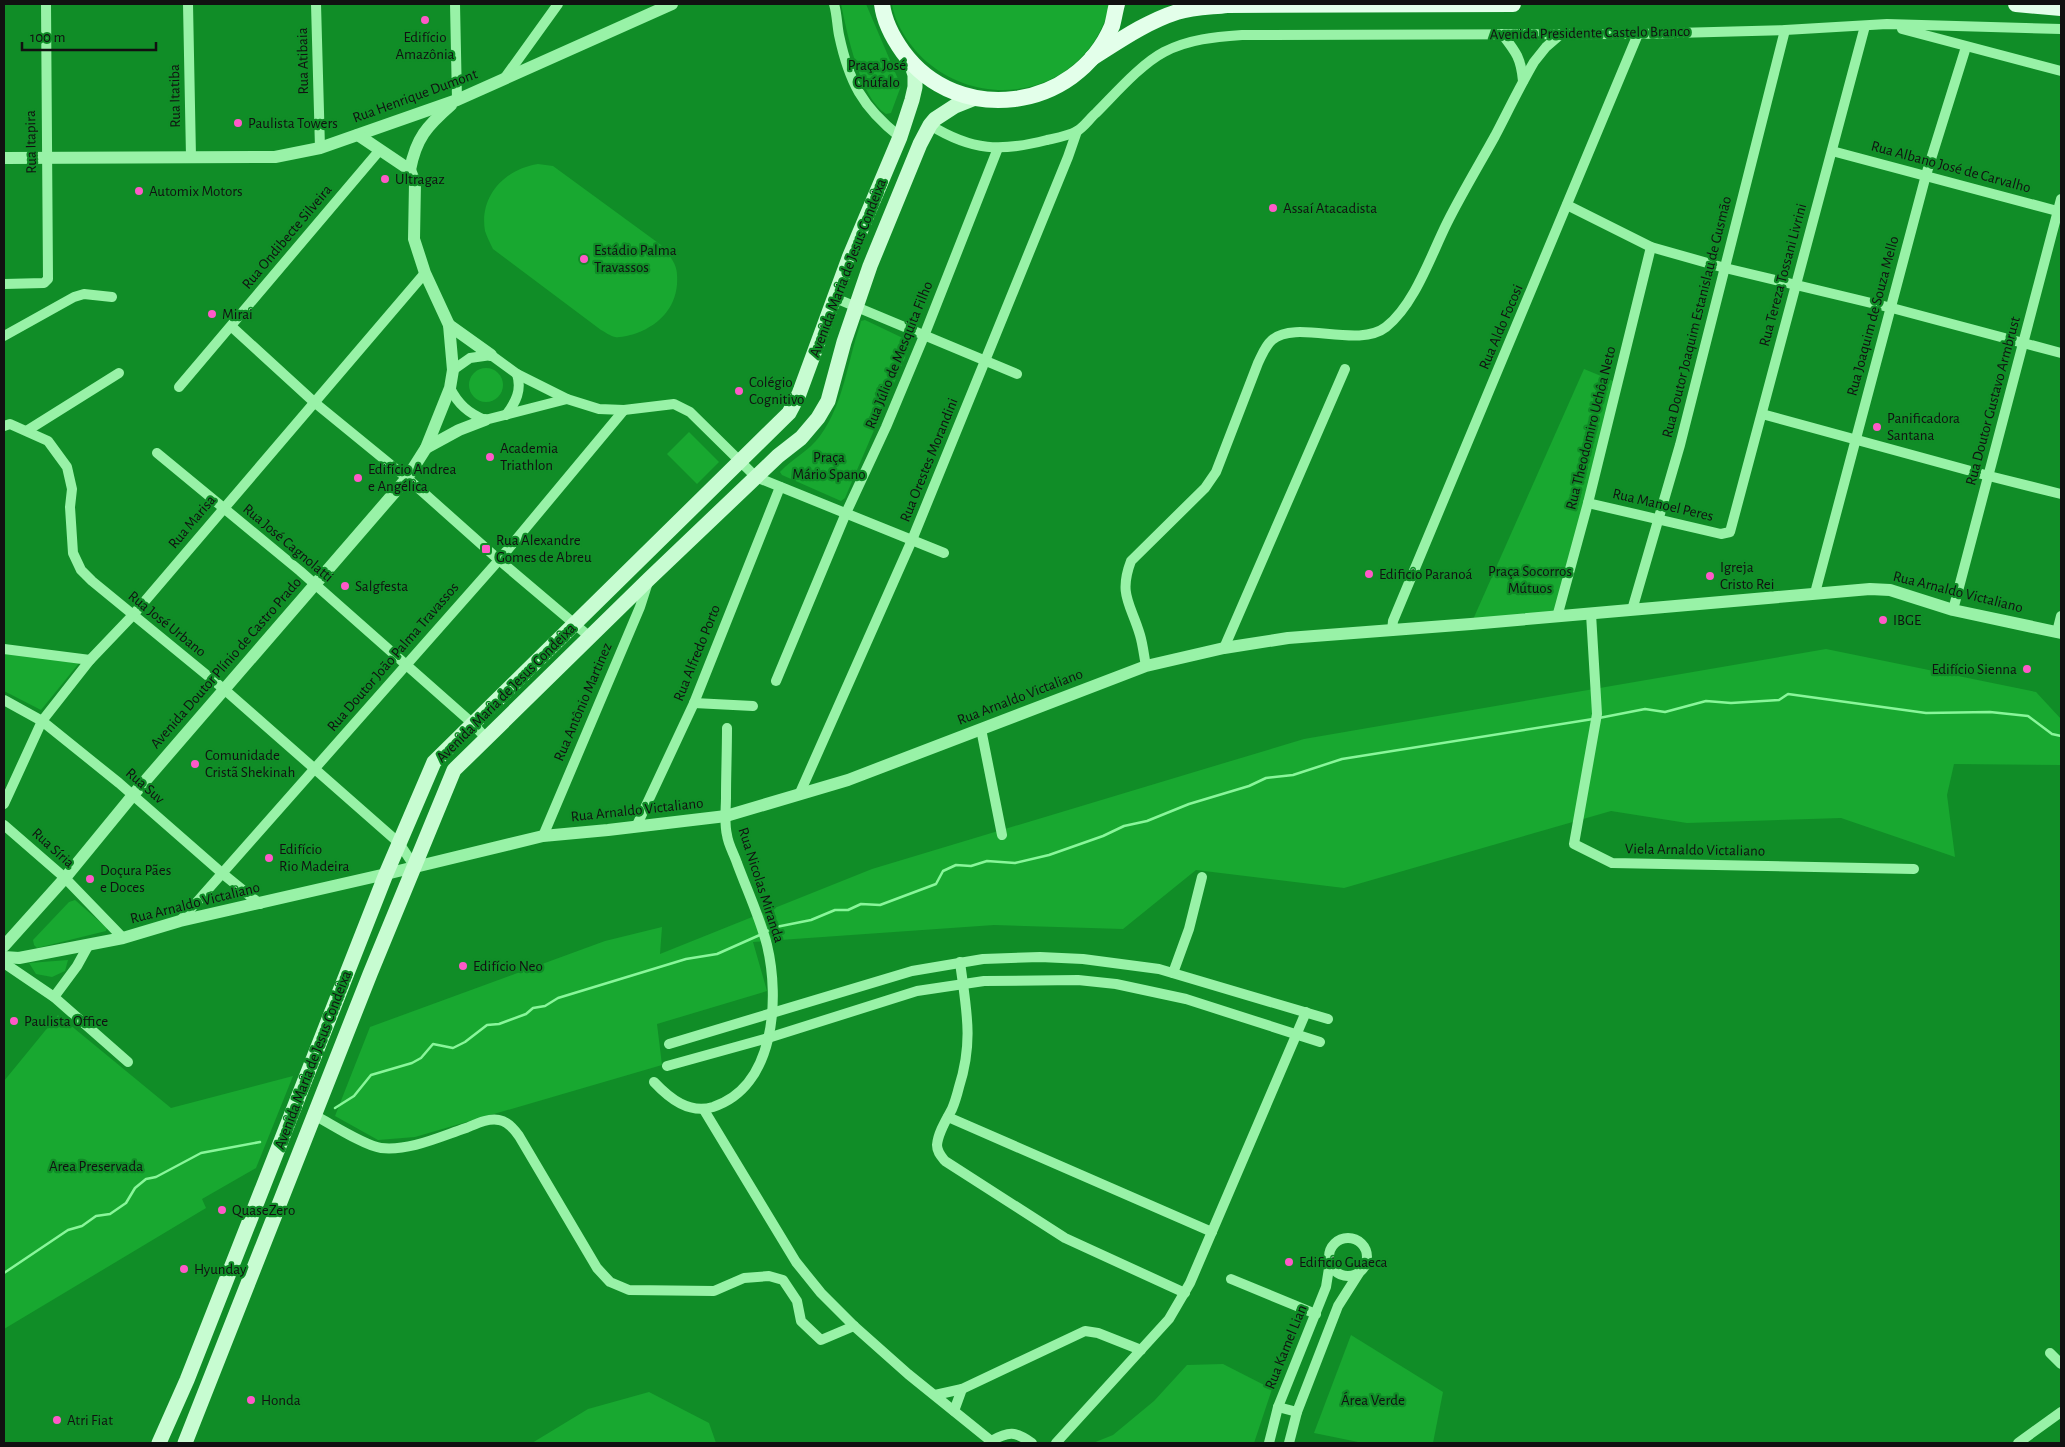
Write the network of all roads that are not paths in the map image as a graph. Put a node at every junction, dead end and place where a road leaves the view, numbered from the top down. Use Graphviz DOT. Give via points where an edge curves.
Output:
graph roads {
  1 [pos="46,4"];
  2 [pos="188,4"];
  3 [pos="316,4"];
  4 [pos="455,4"];
  5 [pos="558,4"];
  6 [pos="672,4"];
  7 [pos="834,4"];
  8 [pos="882,4"];
  9 [pos="1117,4"];
  10 [pos="1513,4"];
  11 [pos="2016,4"];
  12 [pos="2061,8"];
  13 [pos="1887,24"];
  14 [pos="1865,26"];
  15 [pos="2061,29"];
  16 [pos="1785,30"];
  17 [pos="1502,34"];
  18 [pos="1561,34"];
  19 [pos="1638,34"];
  20 [pos="1966,47"];
  21 [pos="1092,58"];
  22 [pos="911,63"];
  23 [pos="2061,71"];
  24 [pos="504,80"];
  25 [pos="1523,82"];
  26 [pos="975,98"];
  27 [pos="457,100"];
  28 [pos="930,125"];
  29 [pos="1077,131"];
  30 [pos="358,135"];
  31 [pos="900,137"];
  32 [pos="320,148"];
  33 [pos="998,148"];
  34 [pos="379,150"];
  35 [pos="1832,150"];
  36 [pos="46,157"];
  37 [pos="191,157"];
  38 [pos="4,158"];
  39 [pos="410,170"];
  40 [pos="1926,175"];
  41 [pos="2061,199"];
  42 [pos="1567,205"];
  43 [pos="2060,212"];
  44 [pos="1651,247"];
  45 [pos="1725,268"];
  46 [pos="425,273"];
  47 [pos="4,284"];
  48 [pos="1795,284"];
  49 [pos="112,297"];
  50 [pos="835,298"];
  51 [pos="856,306"];
  52 [pos="1892,308"];
  53 [pos="449,324"];
  54 [pos="232,327"];
  55 [pos="4,336"];
  56 [pos="924,336"];
  57 [pos="2025,343"];
  58 [pos="2061,353"];
  59 [pos="491,355"];
  60 [pos="985,362"];
  61 [pos="1345,369"];
  62 [pos="453,370"];
  63 [pos="119,373"];
  64 [pos="517,374"];
  65 [pos="1017,374"];
  66 [pos="180,387"];
  67 [pos="450,388"];
  68 [pos="567,399"];
  69 [pos="314,402"];
  70 [pos="624,410"];
  71 [pos="1762,414"];
  72 [pos="506,415"];
  73 [pos="485,420"];
  74 [pos="4,426"];
  75 [pos="28,430"];
  76 [pos="1855,440"];
  77 [pos="426,448"];
  78 [pos="158,453"];
  79 [pos="741,462"];
  80 [pos="1989,476"];
  81 [pos="756,477"];
  82 [pos="407,478"];
  83 [pos="780,487"];
  84 [pos="2061,494"];
  85 [pos="1588,503"];
  86 [pos="223,508"];
  87 [pos="846,513"];
  88 [pos="1659,520"];
  89 [pos="1730,532"];
  90 [pos="912,540"];
  91 [pos="944,553"];
  92 [pos="499,560"];
  93 [pos="649,579"];
  94 [pos="316,585"];
  95 [pos="1815,593"];
  96 [pos="1632,610"];
  97 [pos="1953,610"];
  98 [pos="1591,614"];
  99 [pos="133,615"];
  100 [pos="2061,616"];
  101 [pos="1557,617"];
  102 [pos="576,624"];
  103 [pos="1392,631"];
  104 [pos="2059,633"];
  105 [pos="590,637"];
  106 [pos="1224,648"];
  107 [pos="4,649"];
  108 [pos="90,660"];
  109 [pos="405,665"];
  110 [pos="1146,666"];
  111 [pos="776,681"];
  112 [pos="225,690"];
  113 [pos="4,700"];
  114 [pos="694,704"];
  115 [pos="753,706"];
  116 [pos="42,721"];
  117 [pos="472,723"];
  118 [pos="727,728"];
  119 [pos="981,729"];
  120 [pos="486,738"];
  121 [pos="314,770"];
  122 [pos="133,795"];
  123 [pos="799,796"];
  124 [pos="4,804"];
  125 [pos="726,816"];
  126 [pos="4,825"];
  127 [pos="636,827"];
  128 [pos="1002,835"];
  129 [pos="542,836"];
  130 [pos="399,844"];
  131 [pos="415,867"];
  132 [pos="1914,869"];
  133 [pos="223,874"];
  134 [pos="386,874"];
  135 [pos="1202,877"];
  136 [pos="65,878"];
  137 [pos="260,904"];
  138 [pos="180,921"];
  139 [pos="123,938"];
  140 [pos="4,946"];
  141 [pos="88,946"];
  142 [pos="355,952"];
  143 [pos="4,957"];
  144 [pos="960,962"];
  145 [pos="4,963"];
  146 [pos="1173,973"];
  147 [pos="370,974"];
  148 [pos="963,983"];
  149 [pos="54,997"];
  150 [pos="1306,1012"];
  151 [pos="772,1014"];
  152 [pos="1328,1019"];
  153 [pos="326,1031"];
  154 [pos="1296,1034"];
  155 [pos="768,1038"];
  156 [pos="344,1040"];
  157 [pos="1320,1042"];
  158 [pos="669,1044"];
  159 [pos="128,1062"];
  160 [pos="667,1066"];
  161 [pos="654,1082"];
  162 [pos="704,1110"];
  163 [pos="316,1116"];
  164 [pos="948,1117"];
  165 [pos="1212,1232"];
  166 [pos="1330,1262"];
  167 [pos="1358,1273"];
  168 [pos="1231,1279"];
  169 [pos="1184,1292"];
  170 [pos="1316,1314"];
  171 [pos="854,1326"];
  172 [pos="1141,1350"];
  173 [pos="2050,1353"];
  174 [pos="2061,1364"];
  175 [pos="187,1380"];
  176 [pos="962,1389"];
  177 [pos="206,1392"];
  178 [pos="934,1395"];
  179 [pos="1278,1407"];
  180 [pos="954,1411"];
  181 [pos="1297,1412"];
  182 [pos="2061,1412"];
  183 [pos="991,1442"];
  184 [pos="159,1443"];
  185 [pos="170,1443"];
  186 [pos="179,1443"];
  187 [pos="185,1443"];
  188 [pos="1032,1443"];
  189 [pos="1056,1443"];
  190 [pos="1269,1443"];
  191 [pos="1290,1443"];
  192 [pos="2018,1443"];
  1 -- 36 [label="street, Rua Itapira"];
  2 -- 37 [label="street, Rua Itatiba"];
  3 -- 32 [label="street, Rua Atibaia"];
  4 -- 27 [label="street"];
  5 -- 24 [label="street"];
  6 -- 24 [label="street, Rua Henrique Dumont"];
  7 -- 31 [label="street" via="845,60 855,85 866,105"];
  8 -- 22 [label="main road" via="894,39"];
  9 -- 21 [label="main road" via="1112,26"];
  10 -- 21 [label="main road, Avenida Presidente Castelo Branco" via="1227,5 1203,8 1160,18"];
  11 -- 12 [label="main road"];
  13 -- 14 [label="street, Avenida Presidente Castelo Branco"];
  13 -- 15 [label="street, Avenida Presidente Castelo Branco"];
  13 -- 20 [label="street"];
  14 -- 16 [label="street, Avenida Presidente Castelo Branco"];
  14 -- 35 [label="street, Rua Tereza Tossani Livrini"];
  16 -- 19 [label="street, Avenida Presidente Castelo Branco"];
  16 -- 45 [label="street, Rua Doutor Joaquim Estanislau de Gusmão"];
  17 -- 18 [label="street, Avenida Presidente Castelo Branco"];
  17 -- 25 [label="street" via="1522,64"];
  17 -- 29 [label="street, Avenida Presidente Castelo Branco" via="1242,35 1187,42 1162,52"];
  18 -- 19 [label="street, Avenida Presidente Castelo Branco"];
  18 -- 25 [label="street" via="1546,47"];
  19 -- 42 [label="street, Rua Aldo Focosi"];
  20 -- 23 [label="street"];
  20 -- 40 [label="street, Rua Joaquim de Souza Mello"];
  21 -- 26 [label="main road" via="1073,76 1026,98 1001,101"];
  22 -- 26 [label="main road" via="944,87"];
  22 -- 31 [label="main road, Avenida Maria de Jesus Condeixa" via="915,87"];
  24 -- 27 [label="street, Rua Henrique Dumont"];
  25 -- 110 [label="street" via="1397,317 1371,334 1297,333 1281,335 1266,346 1216,472 1205,488 1131,561 1125,576 1124,588 1140,635"];
  26 -- 28 [label="main road, Avenida Maria de Jesus Condeixa" via="955,106"];
  27 -- 30 [label="street, Rua Henrique Dumont"];
  27 -- 39 [label="street, Avenida Doutor Plínio de Castro Prado" via="430,123 414,150"];
  28 -- 33 [label="street" via="951,138 975,146"];
  28 -- 51 [label="main road, Avenida Maria de Jesus Condeixa"];
  29 -- 33 [label="street" via="1024,146"];
  29 -- 60 [label="street, Rua Orestes Morandini"];
  30 -- 32 [label="street, Rua Henrique Dumont"];
  30 -- 34 [label="street"];
  31 -- 50 [label="main road, Avenida Maria de Jesus Condeixa"];
  32 -- 37 [label="street, Rua Henrique Dumont" via="275,158"];
  33 -- 56 [label="street, Rua Júlio de Mesquita Filho"];
  34 -- 39 [label="street"];
  34 -- 54 [label="street, Rua Ondibecte Silveira"];
  35 -- 40 [label="street, Rua Albano José de Carvalho"];
  35 -- 48 [label="street, Rua Tereza Tossani Livrini"];
  36 -- 37 [label="street, Rua Henrique Dumont"];
  36 -- 38 [label="street, Rua Henrique Dumont"];
  36 -- 47 [label="street, Rua Itapira" via="48,279 44,282"];
  39 -- 46 [label="street, Avenida Doutor Plínio de Castro Prado" via="415,183 414,239"];
  40 -- 43 [label="street, Rua Albano José de Carvalho"];
  40 -- 52 [label="street, Rua Joaquim de Souza Mello"];
  41 -- 43 [label="street, Rua Doutor Gustavo Armbrust"];
  42 -- 44 [label="street"];
  42 -- 103 [label="street, Rua Aldo Focosi" via="1393,621"];
  43 -- 57 [label="street, Rua Doutor Gustavo Armbrust"];
  44 -- 45 [label="street"];
  44 -- 85 [label="street, Rua Theodomiro Uchôa Neto"];
  45 -- 48 [label="street"];
  45 -- 88 [label="street, Rua Doutor Joaquim Estanislau de Gusmão"];
  46 -- 53 [label="street, Avenida Doutor Plínio de Castro Prado"];
  46 -- 69 [label="street, Rua Marisa"];
  48 -- 52 [label="street"];
  48 -- 71 [label="street, Rua Tereza Tossani Livrini"];
  49 -- 55 [label="street" via="84,294 74,297"];
  50 -- 51 [label="street"];
  50 -- 79 [label="main road, Avenida Maria de Jesus Condeixa" via="789,413"];
  51 -- 56 [label="street"];
  51 -- 81 [label="main road, Avenida Maria de Jesus Condeixa" via="828,400 818,418 801,438"];
  52 -- 57 [label="street"];
  52 -- 76 [label="street, Rua Joaquim de Souza Mello"];
  53 -- 59 [label="street"];
  53 -- 62 [label="street, Avenida Doutor Plínio de Castro Prado"];
  54 -- 66 [label="street, Rua Ondibecte Silveira"];
  54 -- 69 [label="street"];
  56 -- 60 [label="street"];
  56 -- 87 [label="street, Rua Júlio de Mesquita Filho"];
  57 -- 58 [label="street"];
  57 -- 80 [label="street, Rua Doutor Gustavo Armbrust"];
  59 -- 62 [label="street" via="470,358"];
  59 -- 64 [label="street"];
  60 -- 65 [label="street"];
  60 -- 90 [label="street, Rua Orestes Morandini"];
  61 -- 106 [label="street"];
  62 -- 67 [label="street, Avenida Doutor Plínio de Castro Prado"];
  63 -- 75 [label="street"];
  64 -- 68 [label="street"];
  64 -- 72 [label="street" via="519,391"];
  67 -- 73 [label="street" via="464,408"];
  67 -- 77 [label="street, Avenida Doutor Plínio de Castro Prado"];
  68 -- 70 [label="street" via="599,408"];
  68 -- 72 [label="street"];
  69 -- 82 [label="street"];
  69 -- 86 [label="street, Rua Marisa"];
  70 -- 79 [label="street" via="674,404 690,412"];
  70 -- 92 [label="street, Rua Doutor João Palma Travassos"];
  71 -- 76 [label="street"];
  71 -- 89 [label="street, Rua Tereza Tossani Livrini"];
  72 -- 73 [label="street"];
  73 -- 77 [label="street"];
  74 -- 75 [label="street, Rua José Urbano" via="10,424"];
  75 -- 99 [label="street, Rua José Urbano" via="48,441 67,467 72,490 73,553 82,570"];
  76 -- 80 [label="street"];
  76 -- 95 [label="street, Rua Joaquim de Souza Mello"];
  77 -- 82 [label="street, Avenida Doutor Plínio de Castro Prado"];
  78 -- 86 [label="street, Rua José Cagnolatti"];
  79 -- 81 [label="street"];
  79 -- 102 [label="main road, Avenida Maria de Jesus Condeixa"];
  80 -- 84 [label="street"];
  80 -- 97 [label="street, Rua Doutor Gustavo Armbrust"];
  81 -- 83 [label="street"];
  81 -- 93 [label="main road, Avenida Maria de Jesus Condeixa"];
  82 -- 92 [label="street"];
  82 -- 94 [label="street, Avenida Doutor Plínio de Castro Prado"];
  83 -- 87 [label="street"];
  83 -- 114 [label="street, Rua Alfredo Porto"];
  85 -- 88 [label="street, Rua Manoel Peres"];
  85 -- 101 [label="street, Rua Theodomiro Uchôa Neto"];
  86 -- 94 [label="street, Rua José Cagnolatti"];
  86 -- 99 [label="street, Rua Marisa"];
  87 -- 90 [label="street"];
  87 -- 111 [label="street, Rua Júlio de Mesquita Filho"];
  88 -- 89 [label="street, Rua Manoel Peres" via="1721,534"];
  88 -- 96 [label="street, Rua Doutor Joaquim Estanislau de Gusmão"];
  90 -- 91 [label="street"];
  90 -- 123 [label="street, Rua Orestes Morandini"];
  92 -- 102 [label="street"];
  92 -- 109 [label="street, Rua Doutor João Palma Travassos"];
  93 -- 105 [label="main road, Avenida Maria de Jesus Condeixa"];
  93 -- 129 [label="street, Rua Antônio Martinez"];
  94 -- 109 [label="street, Rua José Cagnolatti"];
  94 -- 112 [label="street, Avenida Doutor Plínio de Castro Prado"];
  95 -- 96 [label="street, Rua Arnaldo Victaliano"];
  95 -- 97 [label="street, Rua Arnaldo Victaliano" via="1890,590"];
  96 -- 98 [label="street, Rua Arnaldo Victaliano"];
  97 -- 104 [label="street, Rua Arnaldo Victaliano"];
  98 -- 101 [label="street, Rua Arnaldo Victaliano"];
  98 -- 132 [label="street, Viela Arnaldo Victaliano" via="1596,718 1574,844 1612,864"];
  99 -- 108 [label="street, Rua Marisa"];
  99 -- 112 [label="street, Rua José Urbano"];
  100 -- 104 [label="street"];
  101 -- 103 [label="street, Rua Arnaldo Victaliano"];
  102 -- 105 [label="street"];
  102 -- 117 [label="main road, Avenida Maria de Jesus Condeixa"];
  103 -- 106 [label="street, Rua Arnaldo Victaliano" via="1286,638"];
  105 -- 120 [label="main road, Avenida Maria de Jesus Condeixa"];
  106 -- 110 [label="street, Rua Arnaldo Victaliano"];
  107 -- 108 [label="street"];
  108 -- 116 [label="street, Rua Marisa"];
  109 -- 117 [label="street, Rua José Cagnolatti"];
  109 -- 121 [label="street, Rua Doutor João Palma Travassos"];
  110 -- 119 [label="street, Rua Arnaldo Victaliano"];
  112 -- 121 [label="street, Rua José Urbano"];
  112 -- 122 [label="street, Avenida Doutor Plínio de Castro Prado"];
  113 -- 116 [label="street, Rua Suv"];
  114 -- 115 [label="street"];
  114 -- 127 [label="street, Rua Alfredo Porto"];
  116 -- 122 [label="street, Rua Suv"];
  116 -- 124 [label="street, Rua Marisa"];
  117 -- 120 [label="street, Rua José Cagnolatti"];
  117 -- 130 [label="main road, Avenida Maria de Jesus Condeixa" via="434,762"];
  118 -- 125 [label="street, Rua Nicolas Miranda"];
  119 -- 123 [label="street, Rua Arnaldo Victaliano"];
  119 -- 128 [label="street"];
  120 -- 131 [label="main road, Avenida Maria de Jesus Condeixa" via="454,770"];
  121 -- 130 [label="street, Rua José Urbano"];
  121 -- 133 [label="street, Rua Doutor João Palma Travassos"];
  122 -- 133 [label="street, Rua Suv"];
  122 -- 136 [label="street, Avenida Doutor Plínio de Castro Prado"];
  123 -- 125 [label="street, Rua Arnaldo Victaliano"];
  125 -- 127 [label="street, Rua Arnaldo Victaliano"];
  125 -- 151 [label="street, Rua Nicolas Miranda" via="727,835 767,946 773,987"];
  126 -- 136 [label="street, Rua Síria"];
  127 -- 129 [label="street, Rua Arnaldo Victaliano"];
  129 -- 131 [label="street, Rua Arnaldo Victaliano"];
  130 -- 131 [label="street, Rua José Urbano"];
  130 -- 134 [label="main road, Avenida Maria de Jesus Condeixa"];
  131 -- 134 [label="street, Rua Arnaldo Victaliano"];
  131 -- 147 [label="main road, Avenida Maria de Jesus Condeixa"];
  133 -- 137 [label="street, Rua Suv"];
  133 -- 138 [label="street, Rua Doutor João Palma Travassos"];
  134 -- 137 [label="street, Rua Arnaldo Victaliano"];
  134 -- 142 [label="main road, Avenida Maria de Jesus Condeixa"];
  135 -- 146 [label="street" via="1189,929"];
  136 -- 139 [label="street, Rua Síria"];
  136 -- 140 [label="street, Avenida Doutor Plínio de Castro Prado"];
  137 -- 138 [label="street, Rua Arnaldo Victaliano"];
  138 -- 139 [label="street, Rua Arnaldo Victaliano"];
  139 -- 141 [label="street, Rua Arnaldo Victaliano"];
  141 -- 143 [label="street, Rua Arnaldo Victaliano" via="19,958"];
  141 -- 149 [label="street"];
  142 -- 147 [label="main road" via="362,950 368,954 366,968"];
  142 -- 153 [label="main road, Avenida Maria de Jesus Condeixa"];
  144 -- 146 [label="street" via="1040,957 1123,964"];
  144 -- 148 [label="street"];
  144 -- 151 [label="street" via="912,971"];
  145 -- 149 [label="street"];
  146 -- 150 [label="street"];
  147 -- 156 [label="main road, Avenida Maria de Jesus Condeixa"];
  148 -- 154 [label="street" via="1078,980 1116,984 1186,999"];
  148 -- 155 [label="street" via="917,991"];
  148 -- 164 [label="street" via="969,1047 964,1073"];
  149 -- 159 [label="street"];
  150 -- 152 [label="street"];
  150 -- 154 [label="street"];
  151 -- 155 [label="street, Rua Nicolas Miranda"];
  151 -- 158 [label="street"];
  153 -- 156 [label="main road"];
  153 -- 175 [label="main road, Avenida Maria de Jesus Condeixa"];
  154 -- 157 [label="street"];
  154 -- 165 [label="street"];
  155 -- 160 [label="street"];
  155 -- 162 [label="street, Rua Nicolas Miranda" via="760,1066 743,1090 726,1102"];
  156 -- 163 [label="main road, Avenida Maria de Jesus Condeixa"];
  161 -- 162 [label="street" via="684,1106"];
  162 -- 171 [label="street" via="796,1262"];
  163 -- 171 [label="street" via="378,1148 422,1143 488,1120 500,1120 519,1136 597,1268 610,1282 629,1290 714,1291 744,1278 769,1276 783,1280 798,1301 801,1321 822,1340"];
  163 -- 177 [label="main road, Avenida Maria de Jesus Condeixa"];
  164 -- 165 [label="street"];
  164 -- 169 [label="street" via="937,1146 945,1161 1065,1238"];
  165 -- 169 [label="street"];
  166 -- 167 [label="street" via="1332,1268 1342,1275"];
  166 -- 167 [label="street" via="1334,1244 1339,1239 1352,1238 1364,1244 1367,1250 1367,1263"];
  166 -- 170 [label="street, Rua Kamel Lian"];
  167 -- 181 [label="street" via="1338,1306"];
  168 -- 170 [label="street"];
  169 -- 172 [label="street" via="1169,1319"];
  170 -- 179 [label="street, Rua Kamel Lian"];
  171 -- 178 [label="street"];
  172 -- 176 [label="street" via="1098,1333 1084,1331"];
  172 -- 189 [label="street"];
  173 -- 174 [label="street"];
  175 -- 184 [label="main road, Avenida Maria de Jesus Condeixa"];
  175 -- 185 [label="main road"];
  176 -- 178 [label="street"];
  176 -- 180 [label="street"];
  177 -- 186 [label="main road"];
  177 -- 187 [label="main road, Avenida Maria de Jesus Condeixa"];
  178 -- 180 [label="street"];
  179 -- 181 [label="street"];
  179 -- 190 [label="street, Rua Kamel Lian"];
  180 -- 183 [label="street"];
  181 -- 191 [label="street"];
  182 -- 192 [label="street"];
  183 -- 188 [label="street" via="1006,1433 1022,1436"];
}
